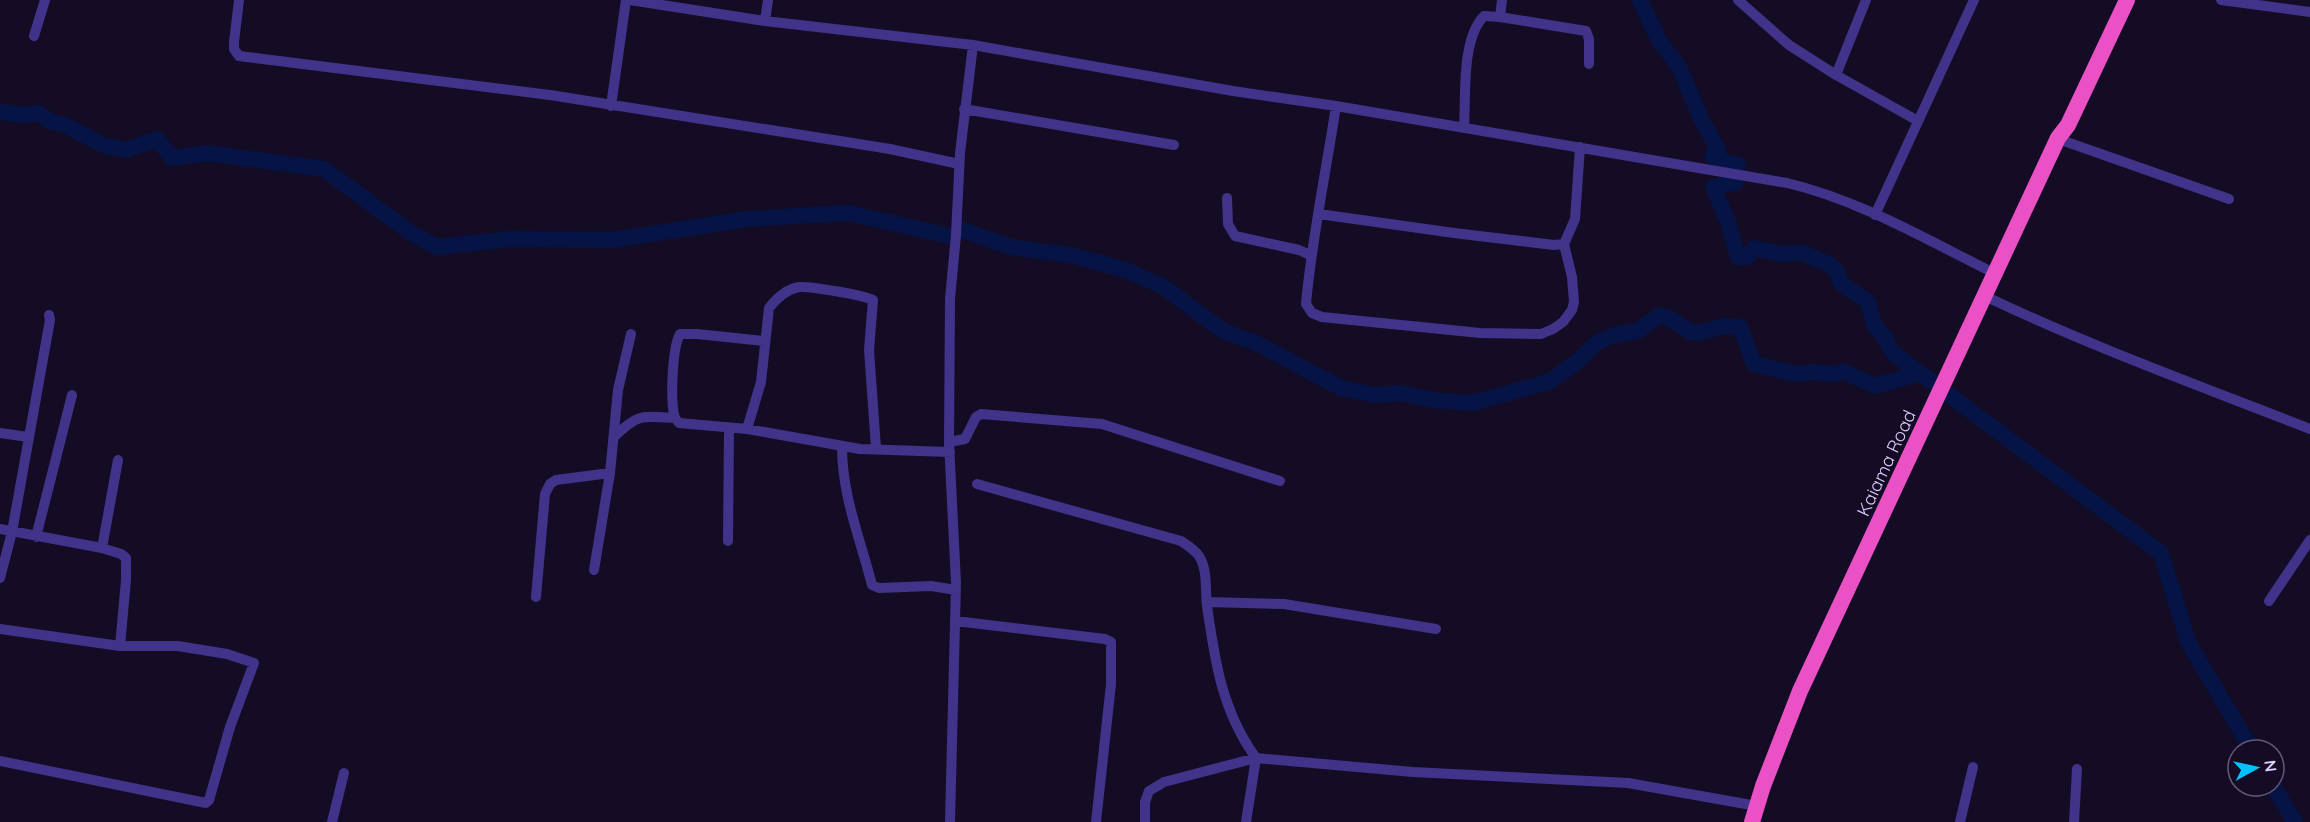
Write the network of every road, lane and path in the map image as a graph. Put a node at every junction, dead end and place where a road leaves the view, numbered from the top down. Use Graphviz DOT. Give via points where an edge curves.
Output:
graph roads {
  1 [pos="45,0"];
  2 [pos="239,0"];
  3 [pos="628,0"];
  4 [pos="768,0"];
  5 [pos="1502,0"];
  6 [pos="1738,0"];
  7 [pos="1866,0"];
  8 [pos="1974,0"];
  9 [pos="2127,0"];
  10 [pos="2221,0"];
  11 [pos="2310,12"];
  12 [pos="1500,17"];
  13 [pos="765,21"];
  14 [pos="34,36"];
  15 [pos="973,45"];
  16 [pos="1589,64"];
  17 [pos="1836,75"];
  18 [pos="611,106"];
  19 [pos="1336,106"];
  20 [pos="964,109"];
  21 [pos="1918,121"];
  22 [pos="1464,128"];
  23 [pos="2066,133"];
  24 [pos="1174,145"];
  25 [pos="1580,147"];
  26 [pos="959,164"];
  27 [pos="1227,198"];
  28 [pos="2229,199"];
  29 [pos="1319,214"];
  30 [pos="1875,215"];
  31 [pos="1564,244"];
  32 [pos="1310,255"];
  33 [pos="1996,274"];
  34 [pos="1991,299"];
  35 [pos="49,315"];
  36 [pos="631,334"];
  37 [pos="764,341"];
  38 [pos="72,395"];
  39 [pos="1942,396"];
  40 [pos="675,418"];
  41 [pos="729,428"];
  42 [pos="747,429"];
  43 [pos="2310,429"];
  44 [pos="0,433"];
  45 [pos="28,437"];
  46 [pos="614,437"];
  47 [pos="842,446"];
  48 [pos="950,447"];
  49 [pos="876,448"];
  50 [pos="118,460"];
  51 [pos="610,473"];
  52 [pos="1280,481"];
  53 [pos="977,484"];
  54 [pos="0,529"];
  55 [pos="12,532"];
  56 [pos="36,537"];
  57 [pos="2310,540"];
  58 [pos="728,541"];
  59 [pos="102,548"];
  60 [pos="594,570"];
  61 [pos="0,578"];
  62 [pos="956,590"];
  63 [pos="536,597"];
  64 [pos="2269,601"];
  65 [pos="1207,603"];
  66 [pos="956,621"];
  67 [pos="0,629"];
  68 [pos="1436,629"];
  69 [pos="120,646"];
  70 [pos="1256,758"];
  71 [pos="0,761"];
  72 [pos="1973,767"];
  73 [pos="2077,769"];
  74 [pos="344,773"];
  75 [pos="1758,814"];
  76 [pos="332,822"];
  77 [pos="950,822"];
  78 [pos="1096,822"];
  79 [pos="1145,822"];
  80 [pos="1246,822"];
  81 [pos="1752,822"];
  82 [pos="1960,822"];
  83 [pos="2074,822"];
  1 -- 14 [label="street"];
  2 -- 18 [label="street" via="234,42 239,56"];
  3 -- 13 [label="street"];
  3 -- 18 [label="street"];
  4 -- 13 [label="street"];
  5 -- 12 [label="street"];
  6 -- 17 [label="street" via="1789,45"];
  7 -- 17 [label="street"];
  8 -- 21 [label="street"];
  9 -- 23 [label="highway, Kaiama Road"];
  10 -- 11 [label="street"];
  12 -- 16 [label="street" via="1586,31"];
  12 -- 22 [label="street" via="1484,15 1473,32"];
  13 -- 15 [label="street"];
  15 -- 19 [label="street"];
  15 -- 20 [label="street"];
  17 -- 21 [label="street"];
  18 -- 26 [label="street" via="890,149"];
  19 -- 22 [label="street"];
  19 -- 29 [label="street"];
  20 -- 24 [label="street"];
  20 -- 26 [label="street"];
  21 -- 30 [label="street"];
  22 -- 25 [label="street"];
  23 -- 28 [label="street"];
  23 -- 33 [label="highway, Kaiama Road" via="2058,138"];
  23 -- 34 [label="highway, Kaiama Road"];
  25 -- 30 [label="street" via="1811,188"];
  25 -- 31 [label="street" via="1575,219"];
  26 -- 48 [label="street" via="950,298"];
  27 -- 32 [label="street" via="1228,224 1235,236"];
  29 -- 31 [label="street"];
  29 -- 32 [label="street"];
  30 -- 33 [label="street"];
  31 -- 32 [label="street" via="1572,277 1572,310 1563,322 1541,334 1480,333 1322,317 1312,313 1306,304"];
  33 -- 39 [label="highway, Kaiama Road"];
  34 -- 39 [label="highway, Kaiama Road"];
  34 -- 43 [label="street" via="2130,361"];
  35 -- 45 [label="street"];
  36 -- 46 [label="street" via="618,390"];
  37 -- 40 [label="street" via="680,334 672,392"];
  37 -- 42 [label="street" via="760,382"];
  37 -- 49 [label="street" via="769,308 780,296 798,287 873,300 869,350"];
  38 -- 56 [label="street"];
  39 -- 75 [label="highway, Kaiama Road" via="1800,691"];
  40 -- 41 [label="street" via="679,423"];
  40 -- 46 [label="street" via="643,417 624,426"];
  41 -- 42 [label="street"];
  41 -- 58 [label="street"];
  42 -- 47 [label="street"];
  44 -- 45 [label="street"];
  45 -- 55 [label="street"];
  46 -- 51 [label="street"];
  47 -- 49 [label="street"];
  47 -- 62 [label="street" via="846,494 872,585"];
  48 -- 49 [label="street"];
  48 -- 52 [label="street" via="965,439 981,414 1102,424"];
  48 -- 62 [label="street"];
  50 -- 59 [label="street"];
  51 -- 60 [label="street"];
  51 -- 63 [label="street" via="550,484"];
  53 -- 65 [label="street" via="1181,541 1198,554 1204,567"];
  54 -- 55 [label="street"];
  55 -- 56 [label="street"];
  55 -- 61 [label="street"];
  56 -- 59 [label="street"];
  57 -- 64 [label="street"];
  59 -- 69 [label="street" via="126,558"];
  62 -- 66 [label="street"];
  65 -- 68 [label="street" via="1295,606"];
  65 -- 70 [label="street" via="1224,699 1239,734"];
  66 -- 77 [label="street"];
  66 -- 78 [label="street" via="1111,642 1111,684"];
  67 -- 69 [label="street"];
  69 -- 71 [label="street" via="178,646 254,663 208,802"];
  70 -- 75 [label="street" via="1413,772 1628,783"];
  70 -- 79 [label="street" via="1164,782 1149,791"];
  70 -- 80 [label="street"];
  72 -- 82 [label="street"];
  73 -- 83 [label="street"];
  74 -- 76 [label="street"];
  75 -- 81 [label="highway, Kaiama Road"];
}
